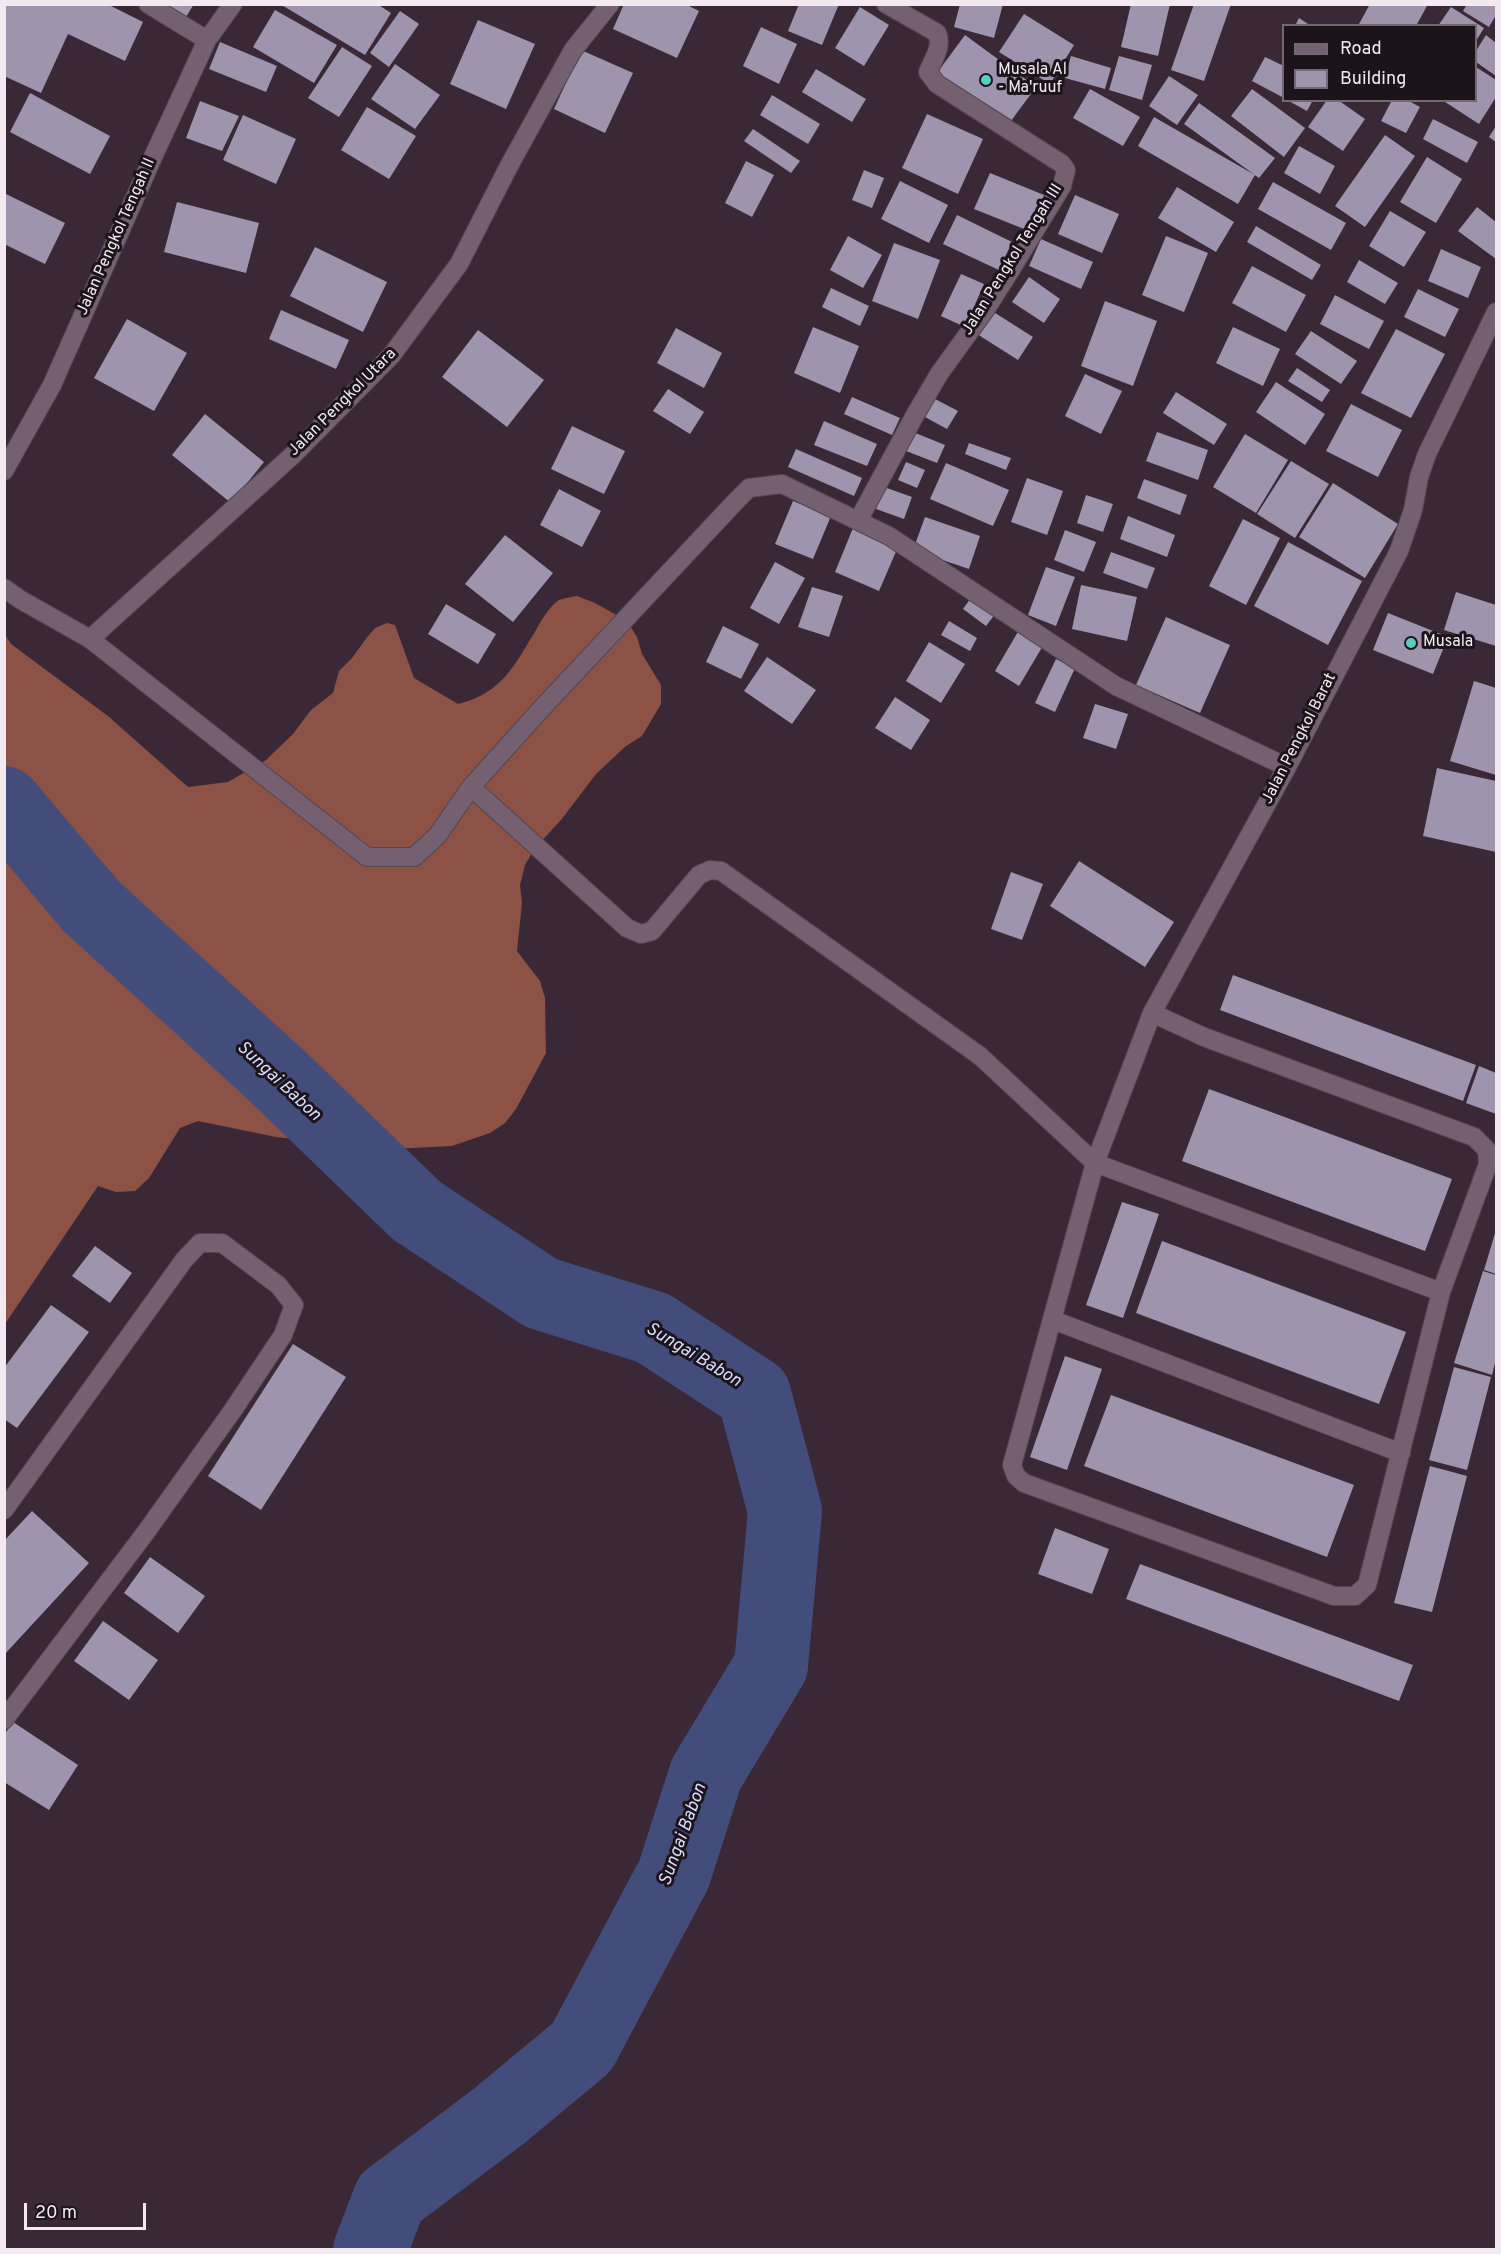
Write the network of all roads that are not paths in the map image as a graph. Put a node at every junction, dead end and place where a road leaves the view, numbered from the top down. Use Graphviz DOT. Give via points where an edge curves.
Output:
graph roads {
  1 [pos="148,4"];
  2 [pos="233,4"];
  3 [pos="610,4"];
  4 [pos="886,4"];
  5 [pos="207,40"];
  6 [pos="1497,312"];
  7 [pos="4,471"];
  8 [pos="858,521"];
  9 [pos="4,588"];
  10 [pos="90,639"];
  11 [pos="1287,767"];
  12 [pos="471,788"];
  13 [pos="1152,1013"];
  14 [pos="1095,1163"];
  15 [pos="1441,1292"];
  16 [pos="1053,1320"];
  17 [pos="1401,1453"];
  18 [pos="4,1510"];
  19 [pos="4,1720"];
  1 -- 5 [label="street"];
  2 -- 5 [label="street, Jalan Pengkol Tengah II"];
  3 -- 10 [label="street, Jalan Pengkol Utara" via="573,50 459,264 391,356 295,453"];
  4 -- 8 [label="street, Jalan Pengkol Tengah III" via="937,33 939,47 928,72 937,84 1066,170 1062,186 1012,268 939,374"];
  5 -- 7 [label="street, Jalan Pengkol Tengah II" via="52,385"];
  6 -- 11 [label="street, Jalan Pengkol Barat" via="1427,454 1399,550"];
  8 -- 11 [label="street" via="889,536 1116,686"];
  8 -- 12 [label="street" via="782,484 749,488"];
  9 -- 10 [label="street"];
  10 -- 12 [label="street" via="367,857 414,857 437,836"];
  11 -- 13 [label="street, Jalan Pengkol Barat"];
  12 -- 14 [label="street" via="627,928 641,933 652,931 662,922 699,875 720,871 980,1056"];
  13 -- 14 [label="street, Jalan Pengkol Barat"];
  13 -- 15 [label="street, Jalan Pengkol Barat" via="1204,1037 1474,1137 1487,1150 1488,1164"];
  14 -- 15 [label="street"];
  14 -- 16 [label="street, Jalan Pengkol Barat"];
  15 -- 17 [label="street, Jalan Pengkol Barat"];
  16 -- 17 [label="street"];
  16 -- 17 [label="street, Jalan Pengkol Barat" via="1012,1465 1024,1483 1334,1596 1355,1596 1367,1585"];
  18 -- 19 [label="street" via="200,1243 222,1243 278,1285 294,1305 283,1335 233,1410"];
}
